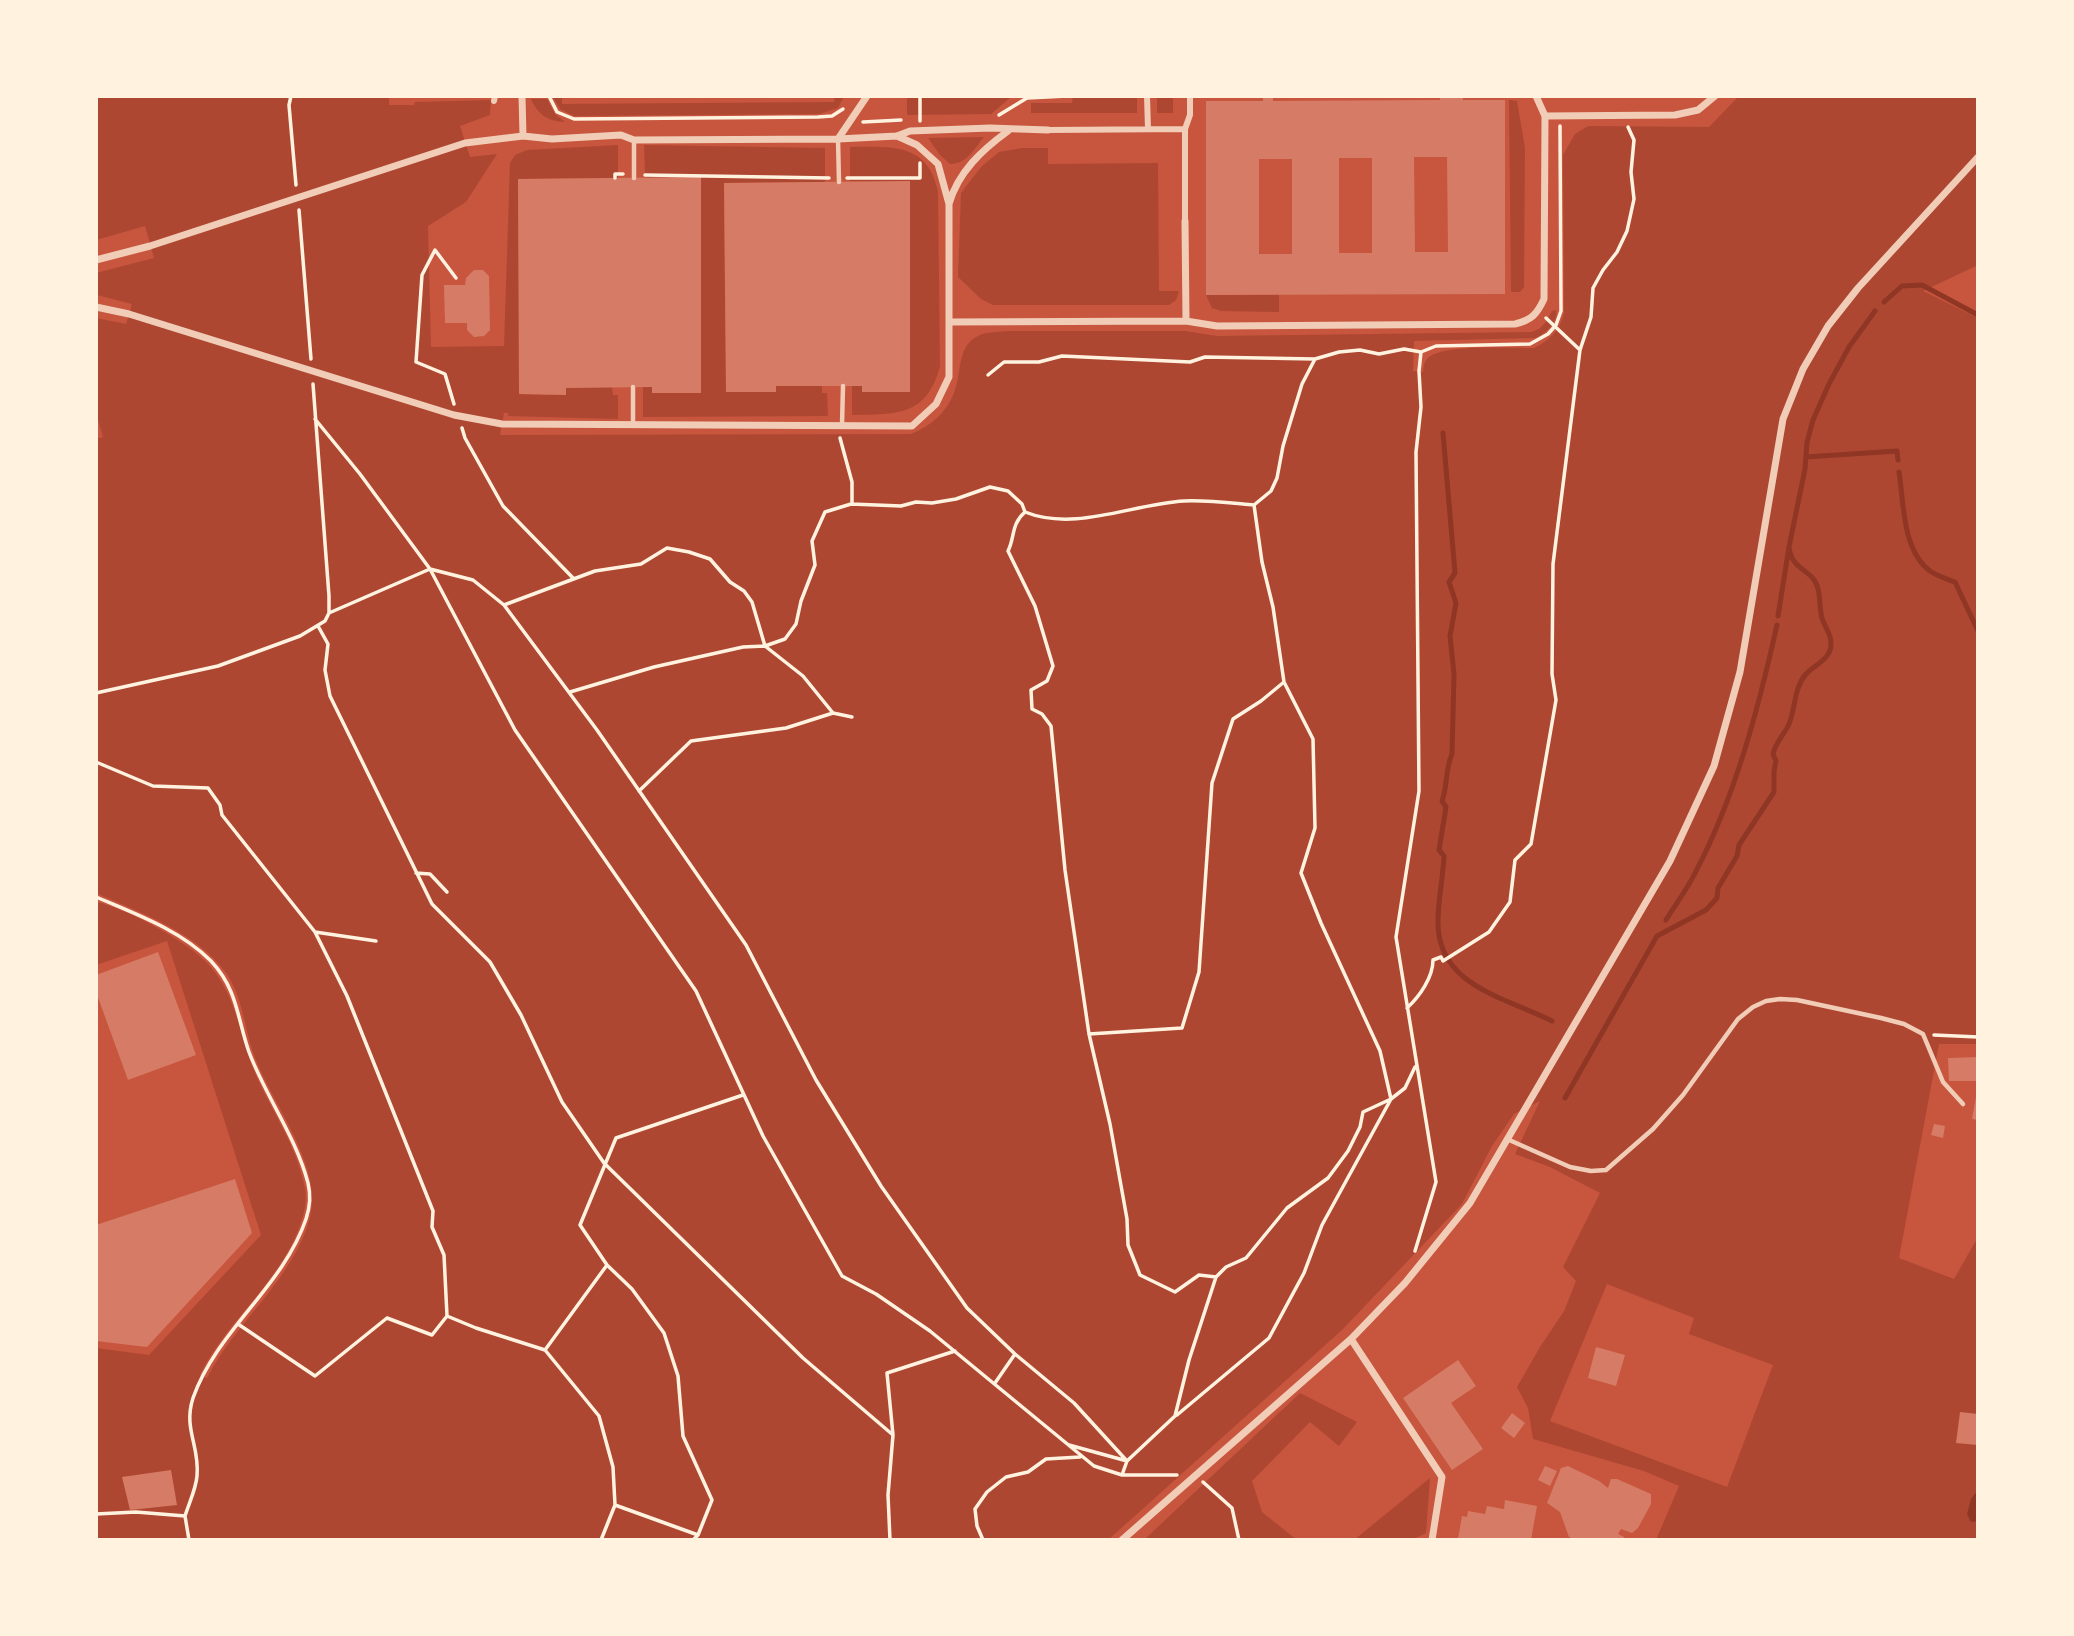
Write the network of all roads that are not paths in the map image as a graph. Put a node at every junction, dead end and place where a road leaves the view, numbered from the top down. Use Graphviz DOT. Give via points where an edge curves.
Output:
graph roads {
  1 [pos="522,96"];
  2 [pos="867,96"];
  3 [pos="1147,96"];
  4 [pos="1190,96"];
  5 [pos="1536,96"];
  6 [pos="1715,96"];
  7 [pos="1545,116"];
  8 [pos="1148,129"];
  9 [pos="1185,129"];
  10 [pos="1009,130"];
  11 [pos="1048,130"];
  12 [pos="523,136"];
  13 [pos="897,136"];
  14 [pos="838,139"];
  15 [pos="634,140"];
  16 [pos="1978,157"];
  17 [pos="631,176"];
  18 [pos="836,180"];
  19 [pos="948,204"];
  20 [pos="1185,221"];
  21 [pos="96,260"];
  22 [pos="96,307"];
  23 [pos="1186,321"];
  24 [pos="948,322"];
  25 [pos="843,386"];
  26 [pos="633,387"];
  27 [pos="633,426"];
  28 [pos="841,426"];
  29 [pos="1963,1104"];
  30 [pos="1507,1139"];
  31 [pos="1351,1339"];
  32 [pos="1122,1540"];
  33 [pos="1432,1540"];
  1 -- 12 [label="street"];
  2 -- 14 [label="street"];
  3 -- 8 [label="street"];
  4 -- 9 [label="street"];
  5 -- 7 [label="street"];
  6 -- 7 [label="street" via="1698,110 1675,115"];
  7 -- 23 [label="street" via="1544,299 1529,320 1516,324 1217,326"];
  8 -- 9 [label="street"];
  8 -- 11 [label="street"];
  9 -- 20 [label="street"];
  10 -- 11 [label="street"];
  10 -- 13 [label="street" via="910,131"];
  10 -- 19 [label="street" via="984,149 954,184"];
  12 -- 15 [label="street" via="621,135"];
  12 -- 21 [label="street" via="466,143"];
  13 -- 14 [label="street"];
  13 -- 19 [label="street" via="917,145 938,164"];
  14 -- 15 [label="street"];
  14 -- 18 [label="lane"];
  15 -- 17 [label="lane"];
  16 -- 30 [label="street" via="1858,288 1803,369 1783,419 1740,672 1714,766 1670,862"];
  19 -- 24 [label="street"];
  20 -- 23 [label="street"];
  22 -- 27 [label="street" via="454,415 502,424"];
  23 -- 24 [label="street"];
  24 -- 28 [label="street" via="949,377 936,404 912,426"];
  25 -- 28 [label="lane"];
  26 -- 27 [label="lane"];
  27 -- 28 [label="street"];
  29 -- 30 [label="lane" via="1943,1082 1923,1034 1904,1024 1780,999 1753,1007 1738,1019 1683,1095 1606,1170 1570,1167"];
  30 -- 31 [label="street" via="1470,1203"];
  31 -- 32 [label="street"];
  31 -- 33 [label="street" via="1442,1477"];
}
